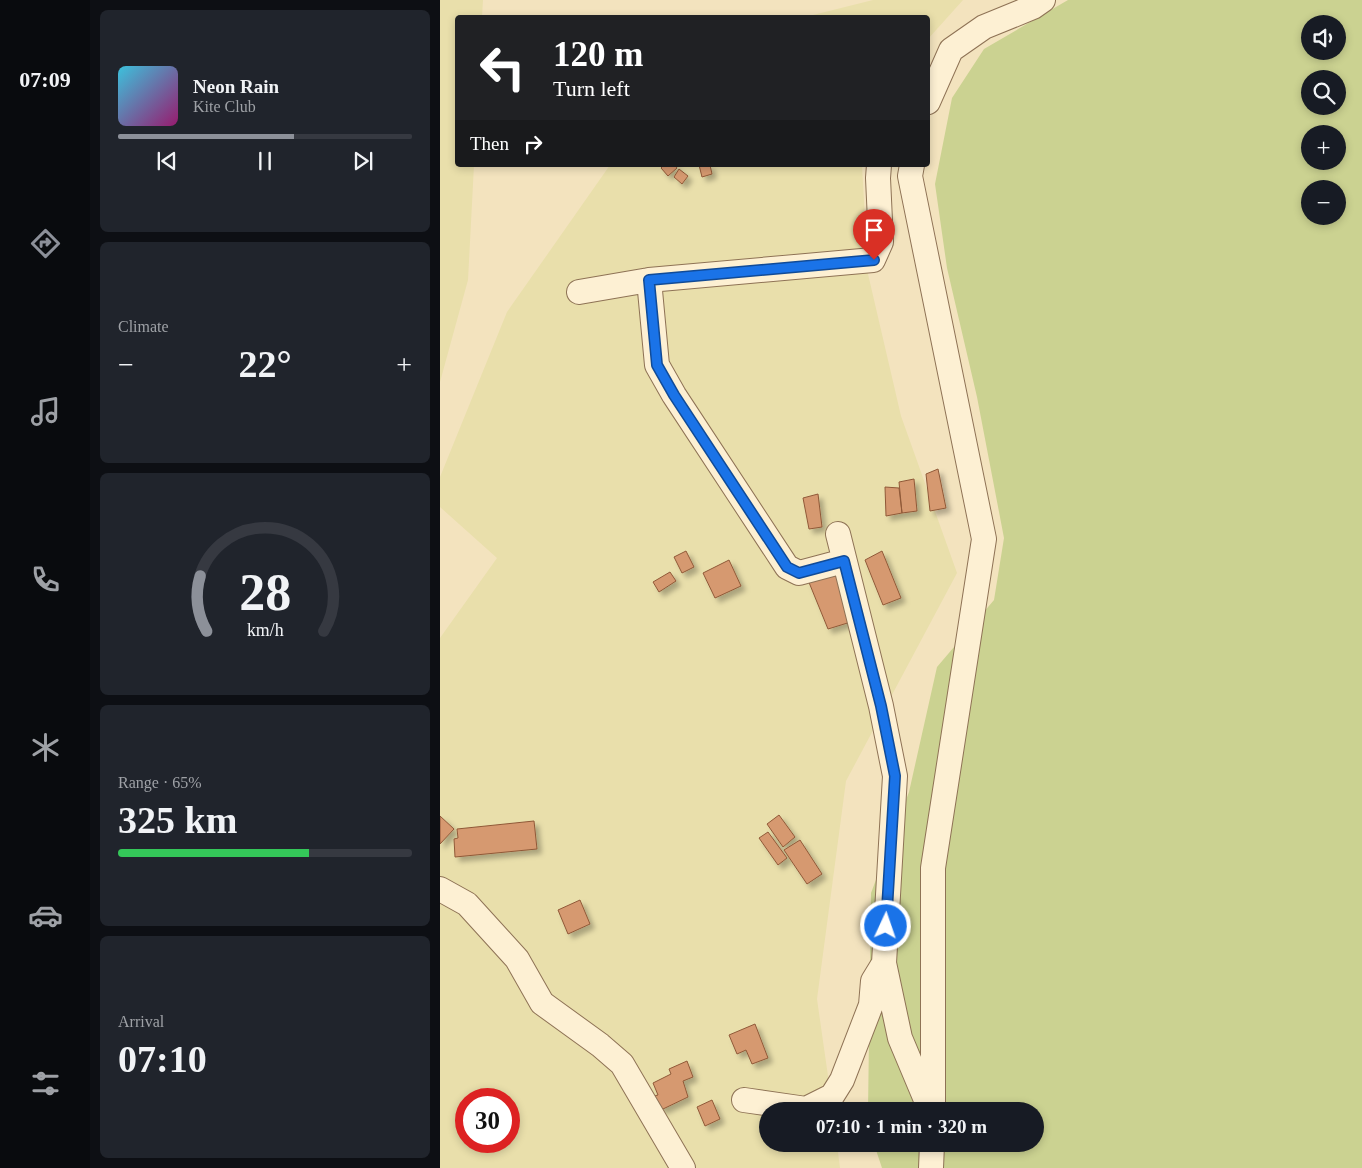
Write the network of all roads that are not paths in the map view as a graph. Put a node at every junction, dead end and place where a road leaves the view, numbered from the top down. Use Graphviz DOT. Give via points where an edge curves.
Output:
graph roads {
  1 [pos="1043,0"];
  2 [pos="930,97"];
  3 [pos="879,167"];
  4 [pos="912,167"];
  5 [pos="649,280"];
  6 [pos="579,292"];
  7 [pos="838,534"];
  8 [pos="844,561"];
  9 [pos="440,888"];
  10 [pos="884,963"];
  11 [pos="744,1100"];
  12 [pos="928,1102"];
  13 [pos="932,1102"];
  14 [pos="931,1152"];
  15 [pos="683,1168"];
  16 [pos="930,1168"];
  1 -- 2 [label="street" via="984,27 951,50"];
  3 -- 5 [label="street" via="881,242 874,260"];
  4 -- 13 [label="street" via="910,176 984,539 933,868"];
  5 -- 6 [label="street"];
  5 -- 8 [label="street" via="657,365 787,567 799,573"];
  7 -- 8 [label="street"];
  8 -- 10 [label="street" via="881,706 895,776"];
  9 -- 15 [label="street" via="467,904 517,959 542,1003 622,1064"];
  10 -- 11 [label="street" via="873,981 871,1005 842,1080 832,1096 806,1109"];
  10 -- 12 [label="street" via="900,1038"];
  14 -- 16 [label="street"];
}
